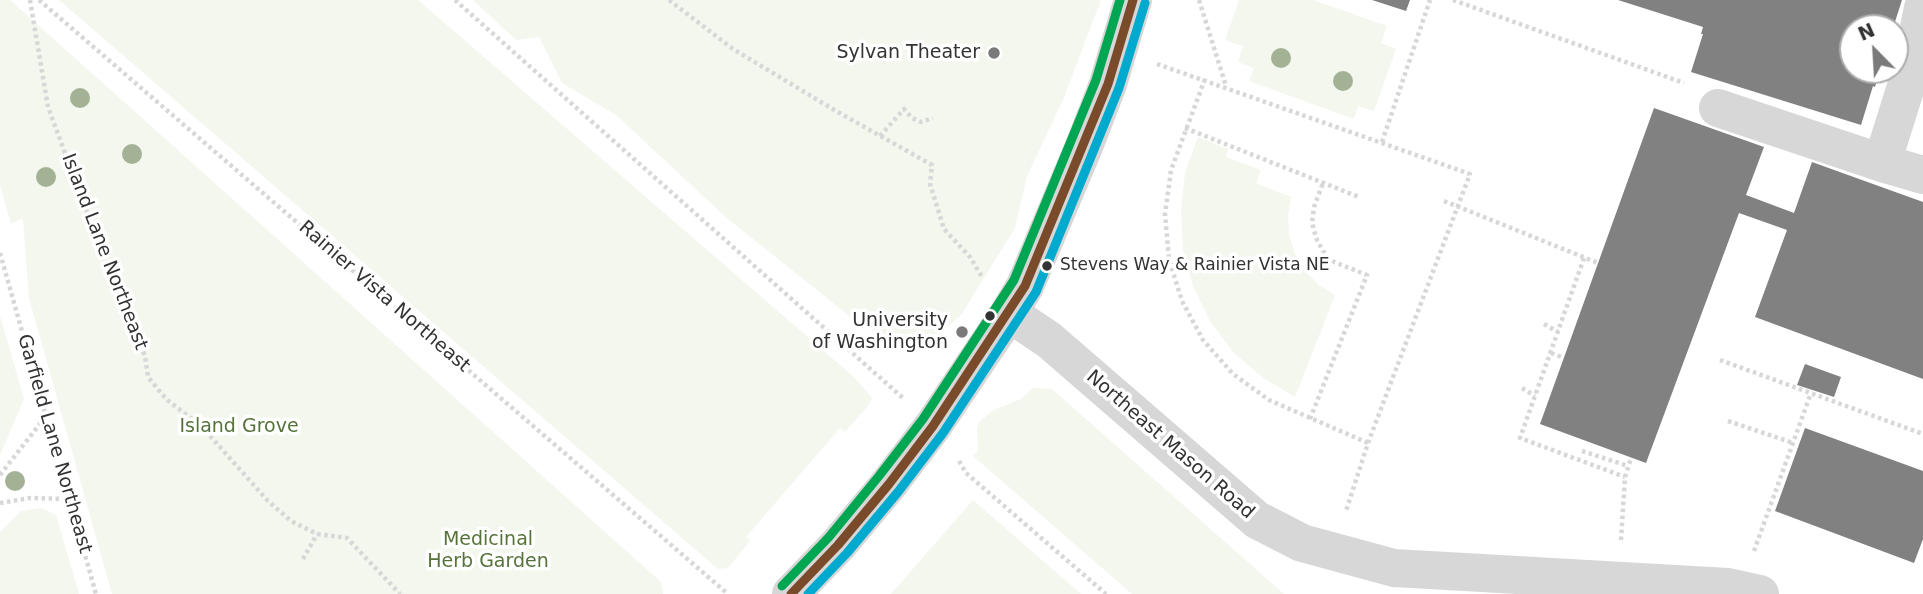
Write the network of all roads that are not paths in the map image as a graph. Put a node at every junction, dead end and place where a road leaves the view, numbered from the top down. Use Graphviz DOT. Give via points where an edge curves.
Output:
graph roads {
  1 [pos="1133,0"];
  2 [pos="1923,8"];
  3 [pos="1718,108"];
  4 [pos="1882,163"];
  5 [pos="1923,175"];
  6 [pos="1009,313"];
  7 [pos="1755,577"];
  8 [pos="792,594"];
  1 -- 6 [label="street" via="1085,144"];
  2 -- 4 [label="street" via="1909,77"];
  3 -- 4 [label="street"];
  4 -- 5 [label="street"];
  6 -- 7 [label="street, Northeast Mason Road" via="1049,340 1257,520 1302,543 1394,568 1728,587"];
  6 -- 8 [label="street" via="889,484"];
}
